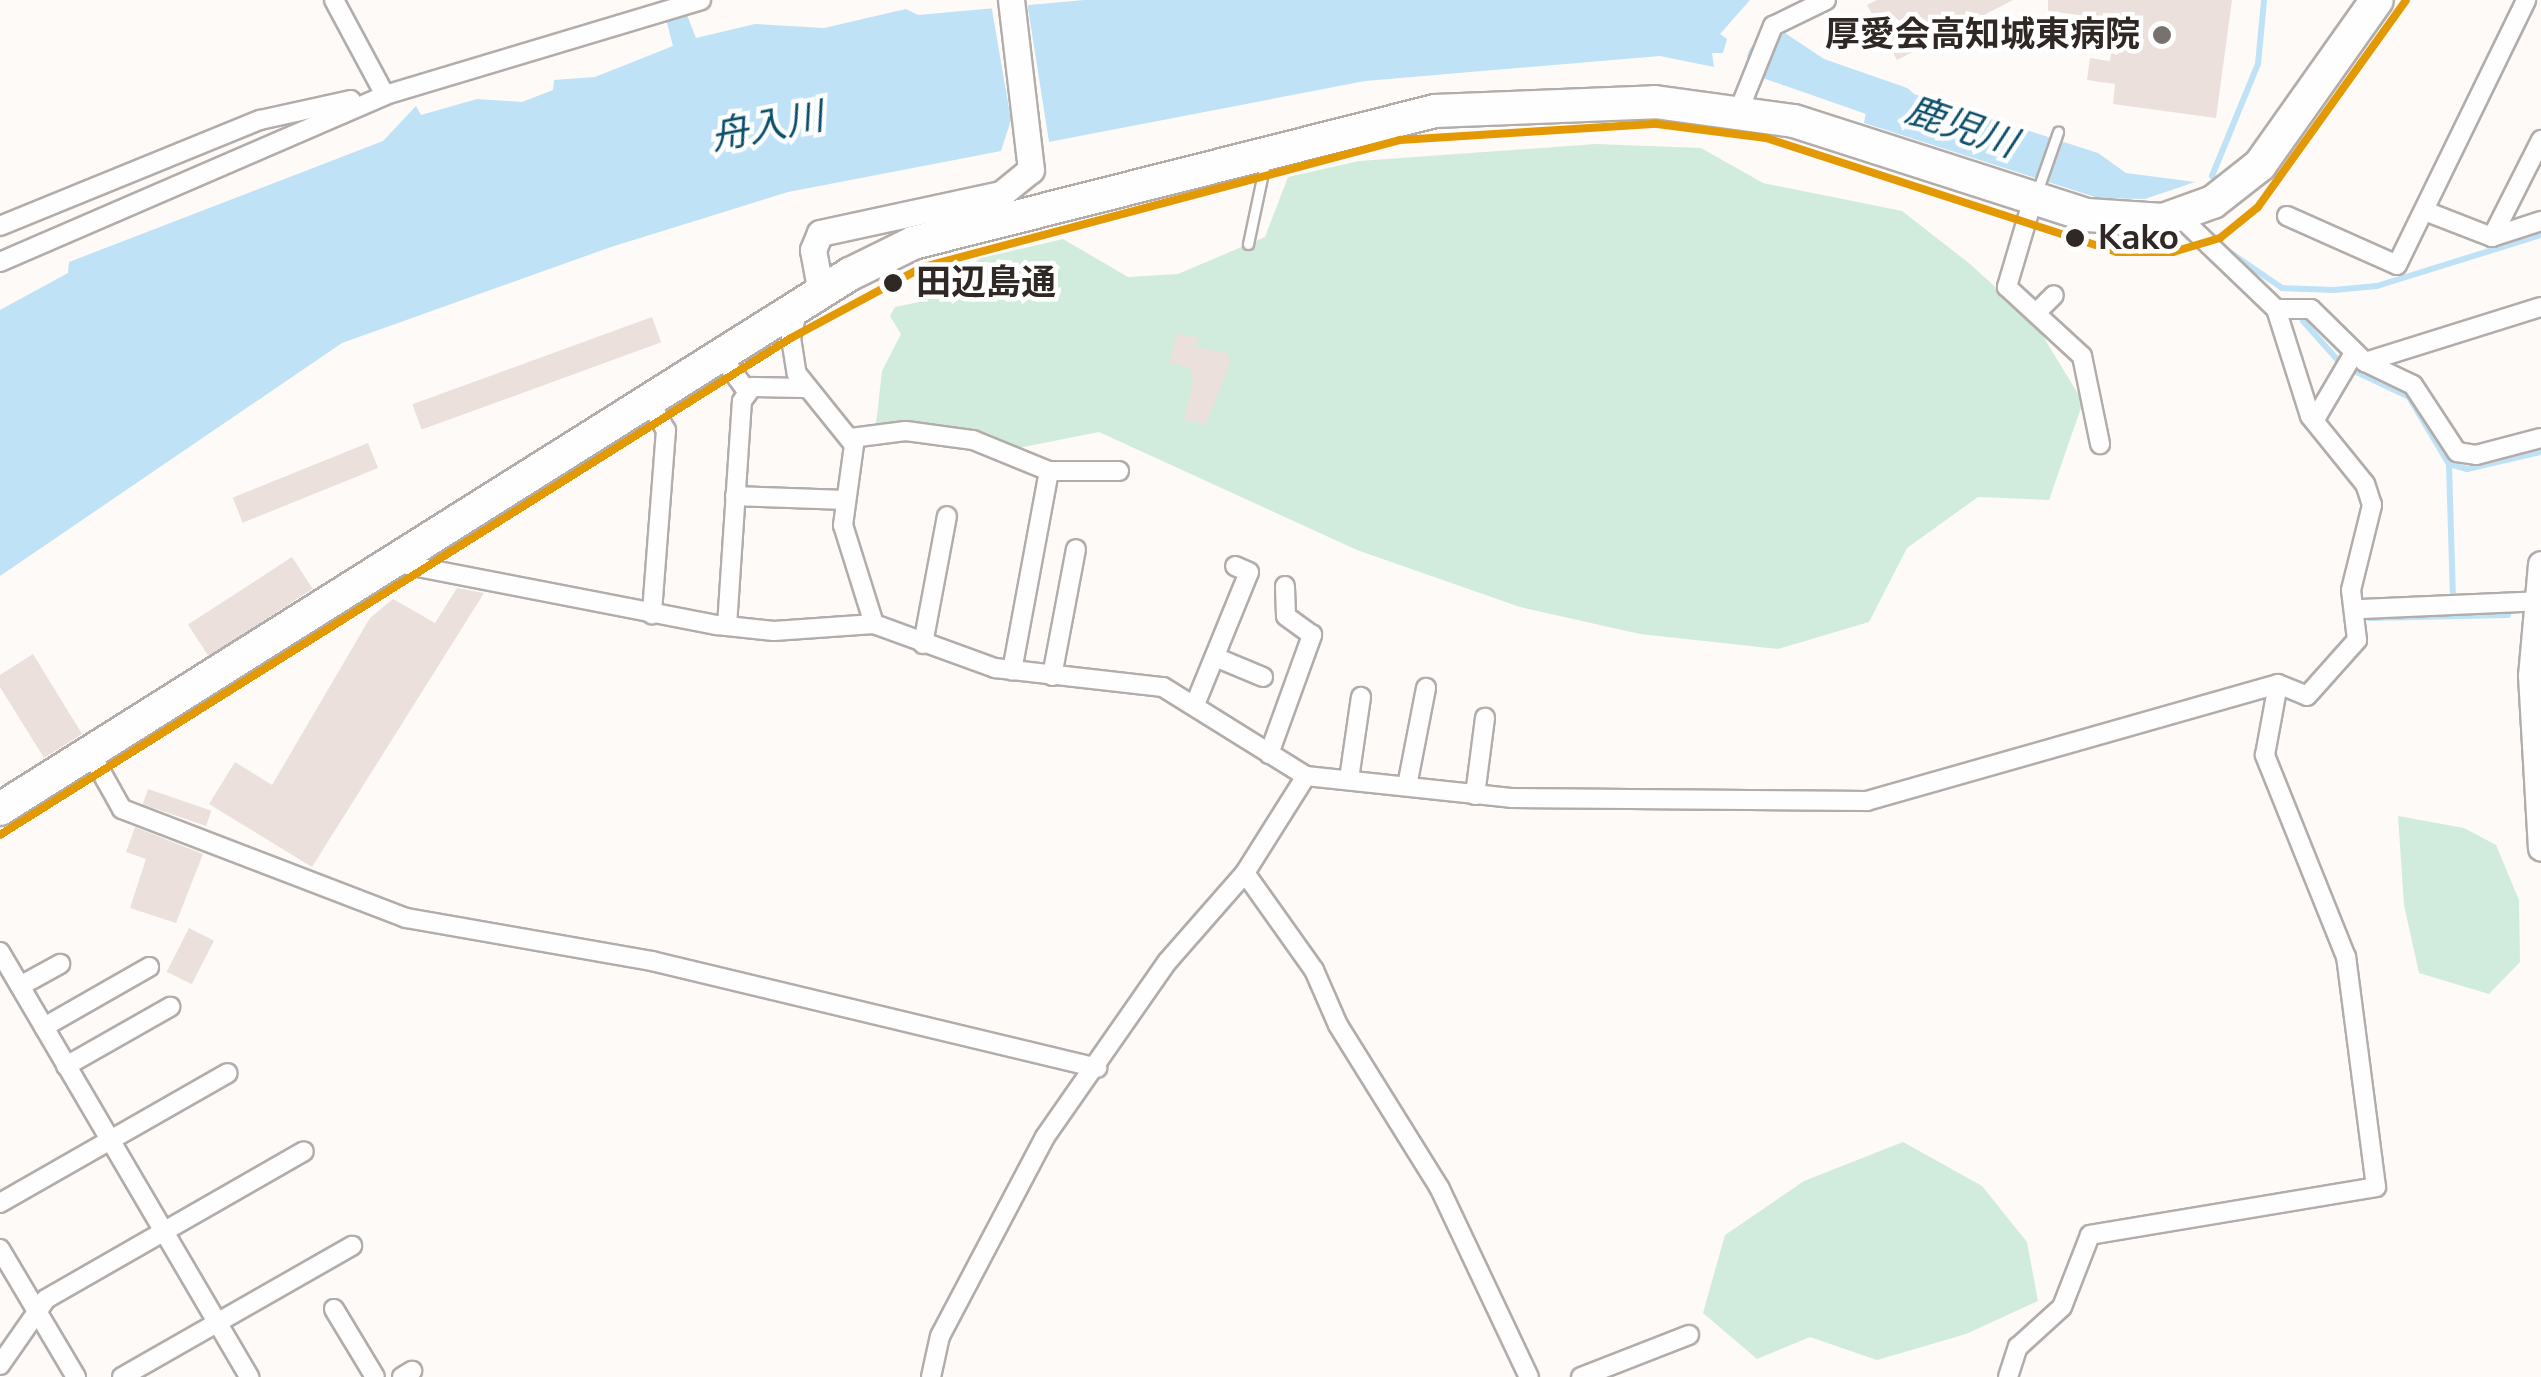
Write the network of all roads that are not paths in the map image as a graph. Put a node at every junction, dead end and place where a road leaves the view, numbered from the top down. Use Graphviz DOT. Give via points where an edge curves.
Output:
graph roads {
  1 [pos="334,0"];
  2 [pos="702,0"];
  3 [pos="1011,0"];
  4 [pos="1826,0"];
  5 [pos="2378,0"];
  6 [pos="2526,0"];
  7 [pos="384,94"];
  8 [pos="1739,110"];
  9 [pos="2058,132"];
  10 [pos="2541,140"];
  11 [pos="1262,150"];
  12 [pos="2038,190"];
  13 [pos="2425,211"];
  14 [pos="2180,216"];
  15 [pos="2287,216"];
  16 [pos="2541,222"];
  17 [pos="0,226"];
  18 [pos="2492,237"];
  19 [pos="1248,244"];
  20 [pos="0,262"];
  21 [pos="2054,295"];
  22 [pos="810,300"];
  23 [pos="2541,307"];
  24 [pos="2276,308"];
  25 [pos="2036,313"];
  26 [pos="721,356"];
  27 [pos="2359,357"];
  28 [pos="805,388"];
  29 [pos="746,391"];
  30 [pos="649,401"];
  31 [pos="2314,421"];
  32 [pos="851,438"];
  33 [pos="2541,438"];
  34 [pos="2100,444"];
  35 [pos="1049,470"];
  36 [pos="1119,471"];
  37 [pos="734,496"];
  38 [pos="844,500"];
  39 [pos="947,516"];
  40 [pos="1076,548"];
  41 [pos="393,562"];
  42 [pos="2541,564"];
  43 [pos="1235,566"];
  44 [pos="1285,586"];
  45 [pos="2537,602"];
  46 [pos="2359,609"];
  47 [pos="652,614"];
  48 [pos="874,624"];
  49 [pos="727,626"];
  50 [pos="923,644"];
  51 [pos="1214,656"];
  52 [pos="1012,671"];
  53 [pos="2536,675"];
  54 [pos="1052,676"];
  55 [pos="1263,677"];
  56 [pos="2278,684"];
  57 [pos="1426,688"];
  58 [pos="1361,698"];
  59 [pos="1196,702"];
  60 [pos="1485,718"];
  61 [pos="90,752"];
  62 [pos="1269,754"];
  63 [pos="1306,776"];
  64 [pos="1349,778"];
  65 [pos="1407,786"];
  66 [pos="1475,795"];
  67 [pos="0,809"];
  68 [pos="2541,848"];
  69 [pos="1245,873"];
  70 [pos="0,952"];
  71 [pos="60,964"];
  72 [pos="149,966"];
  73 [pos="20,986"];
  74 [pos="170,1007"];
  75 [pos="44,1027"];
  76 [pos="66,1066"];
  77 [pos="1096,1068"];
  78 [pos="228,1073"];
  79 [pos="110,1142"];
  80 [pos="304,1152"];
  81 [pos="0,1203"];
  82 [pos="163,1232"];
  83 [pos="352,1246"];
  84 [pos="2,1258"];
  85 [pos="334,1309"];
  86 [pos="35,1312"];
  87 [pos="217,1323"];
  88 [pos="1689,1335"];
  89 [pos="0,1365"];
  90 [pos="76,1377"];
  91 [pos="122,1377"];
  92 [pos="248,1377"];
  93 [pos="375,1377"];
  94 [pos="931,1377"];
  95 [pos="1529,1377"];
  96 [pos="1581,1377"];
  97 [pos="2008,1377"];
  1 -- 7 [label="street"];
  2 -- 7 [label="street"];
  3 -- 22 [label="street" via="1036,160 1001,194 820,232 812,250"];
  4 -- 8 [label="street" via="1773,26"];
  5 -- 14 [label="highway" via="2260,165 2227,194"];
  6 -- 13 [label="street"];
  7 -- 17 [label="street" via="260,120"];
  7 -- 20 [label="street"];
  8 -- 11 [label="highway" via="1655,102 1435,111"];
  8 -- 12 [label="highway"];
  9 -- 12 [label="lane"];
  10 -- 18 [label="street" via="2525,193"];
  11 -- 19 [label="lane" via="1266,173"];
  11 -- 22 [label="highway" via="913,243"];
  12 -- 14 [label="highway" via="2116,219"];
  12 -- 25 [label="street" via="2008,287"];
  13 -- 15 [label="street" via="2397,265"];
  13 -- 18 [label="street"];
  14 -- 24 [label="street"];
  16 -- 18 [label="street"];
  21 -- 25 [label="street"];
  22 -- 26 [label="highway"];
  22 -- 28 [label="street" via="792,356"];
  23 -- 27 [label="street"];
  24 -- 27 [label="street" via="2311,308"];
  24 -- 31 [label="street"];
  25 -- 34 [label="street" via="2082,356"];
  26 -- 29 [label="street"];
  26 -- 30 [label="highway"];
  27 -- 31 [label="street"];
  27 -- 33 [label="street" via="2419,391 2452,448 2465,456"];
  28 -- 29 [label="street"];
  28 -- 32 [label="street"];
  29 -- 37 [label="street"];
  30 -- 41 [label="highway"];
  30 -- 47 [label="street" via="666,430"];
  31 -- 46 [label="street" via="2365,484 2372,505 2351,590"];
  32 -- 35 [label="street" via="906,432 973,440"];
  32 -- 38 [label="street"];
  35 -- 36 [label="street"];
  35 -- 52 [label="street"];
  37 -- 38 [label="street"];
  37 -- 49 [label="street"];
  38 -- 48 [label="street" via="846,539"];
  39 -- 50 [label="street"];
  40 -- 54 [label="street"];
  41 -- 47 [label="street"];
  41 -- 61 [label="highway"];
  42 -- 45 [label="street"];
  43 -- 51 [label="street" via="1249,572"];
  44 -- 62 [label="street" via="1286,616 1312,635"];
  45 -- 46 [label="street"];
  45 -- 53 [label="street"];
  46 -- 56 [label="street" via="2349,657 2308,696"];
  47 -- 49 [label="street"];
  48 -- 49 [label="street" via="774,632"];
  48 -- 50 [label="street"];
  50 -- 52 [label="street"];
  51 -- 55 [label="street"];
  51 -- 59 [label="street"];
  52 -- 54 [label="street"];
  53 -- 68 [label="street"];
  54 -- 59 [label="street" via="1152,685"];
  56 -- 66 [label="street" via="1868,801"];
  56 -- 97 [label="street" via="2264,755 2346,957 2376,1187 2090,1235 2062,1307 2018,1347"];
  57 -- 65 [label="street"];
  58 -- 64 [label="street"];
  59 -- 62 [label="street"];
  60 -- 66 [label="street"];
  61 -- 67 [label="highway"];
  61 -- 77 [label="street" via="122,809 406,918 652,961"];
  62 -- 63 [label="street"];
  63 -- 64 [label="street"];
  63 -- 69 [label="street"];
  64 -- 65 [label="street"];
  65 -- 66 [label="street"];
  69 -- 77 [label="street" via="1167,962"];
  69 -- 95 [label="street" via="1314,970 1440,1189"];
  70 -- 73 [label="street"];
  71 -- 73 [label="street"];
  72 -- 75 [label="street"];
  73 -- 75 [label="street"];
  74 -- 76 [label="street"];
  75 -- 76 [label="street"];
  76 -- 79 [label="street"];
  77 -- 94 [label="street" via="1045,1137 940,1336"];
  78 -- 79 [label="street"];
  79 -- 81 [label="street"];
  79 -- 82 [label="street"];
  80 -- 82 [label="street"];
  82 -- 86 [label="street"];
  82 -- 87 [label="street"];
  83 -- 87 [label="street"];
  84 -- 86 [label="street"];
  85 -- 93 [label="street"];
  86 -- 89 [label="street"];
  86 -- 90 [label="street"];
  87 -- 91 [label="street"];
  87 -- 92 [label="street"];
  88 -- 96 [label="street"];
}
